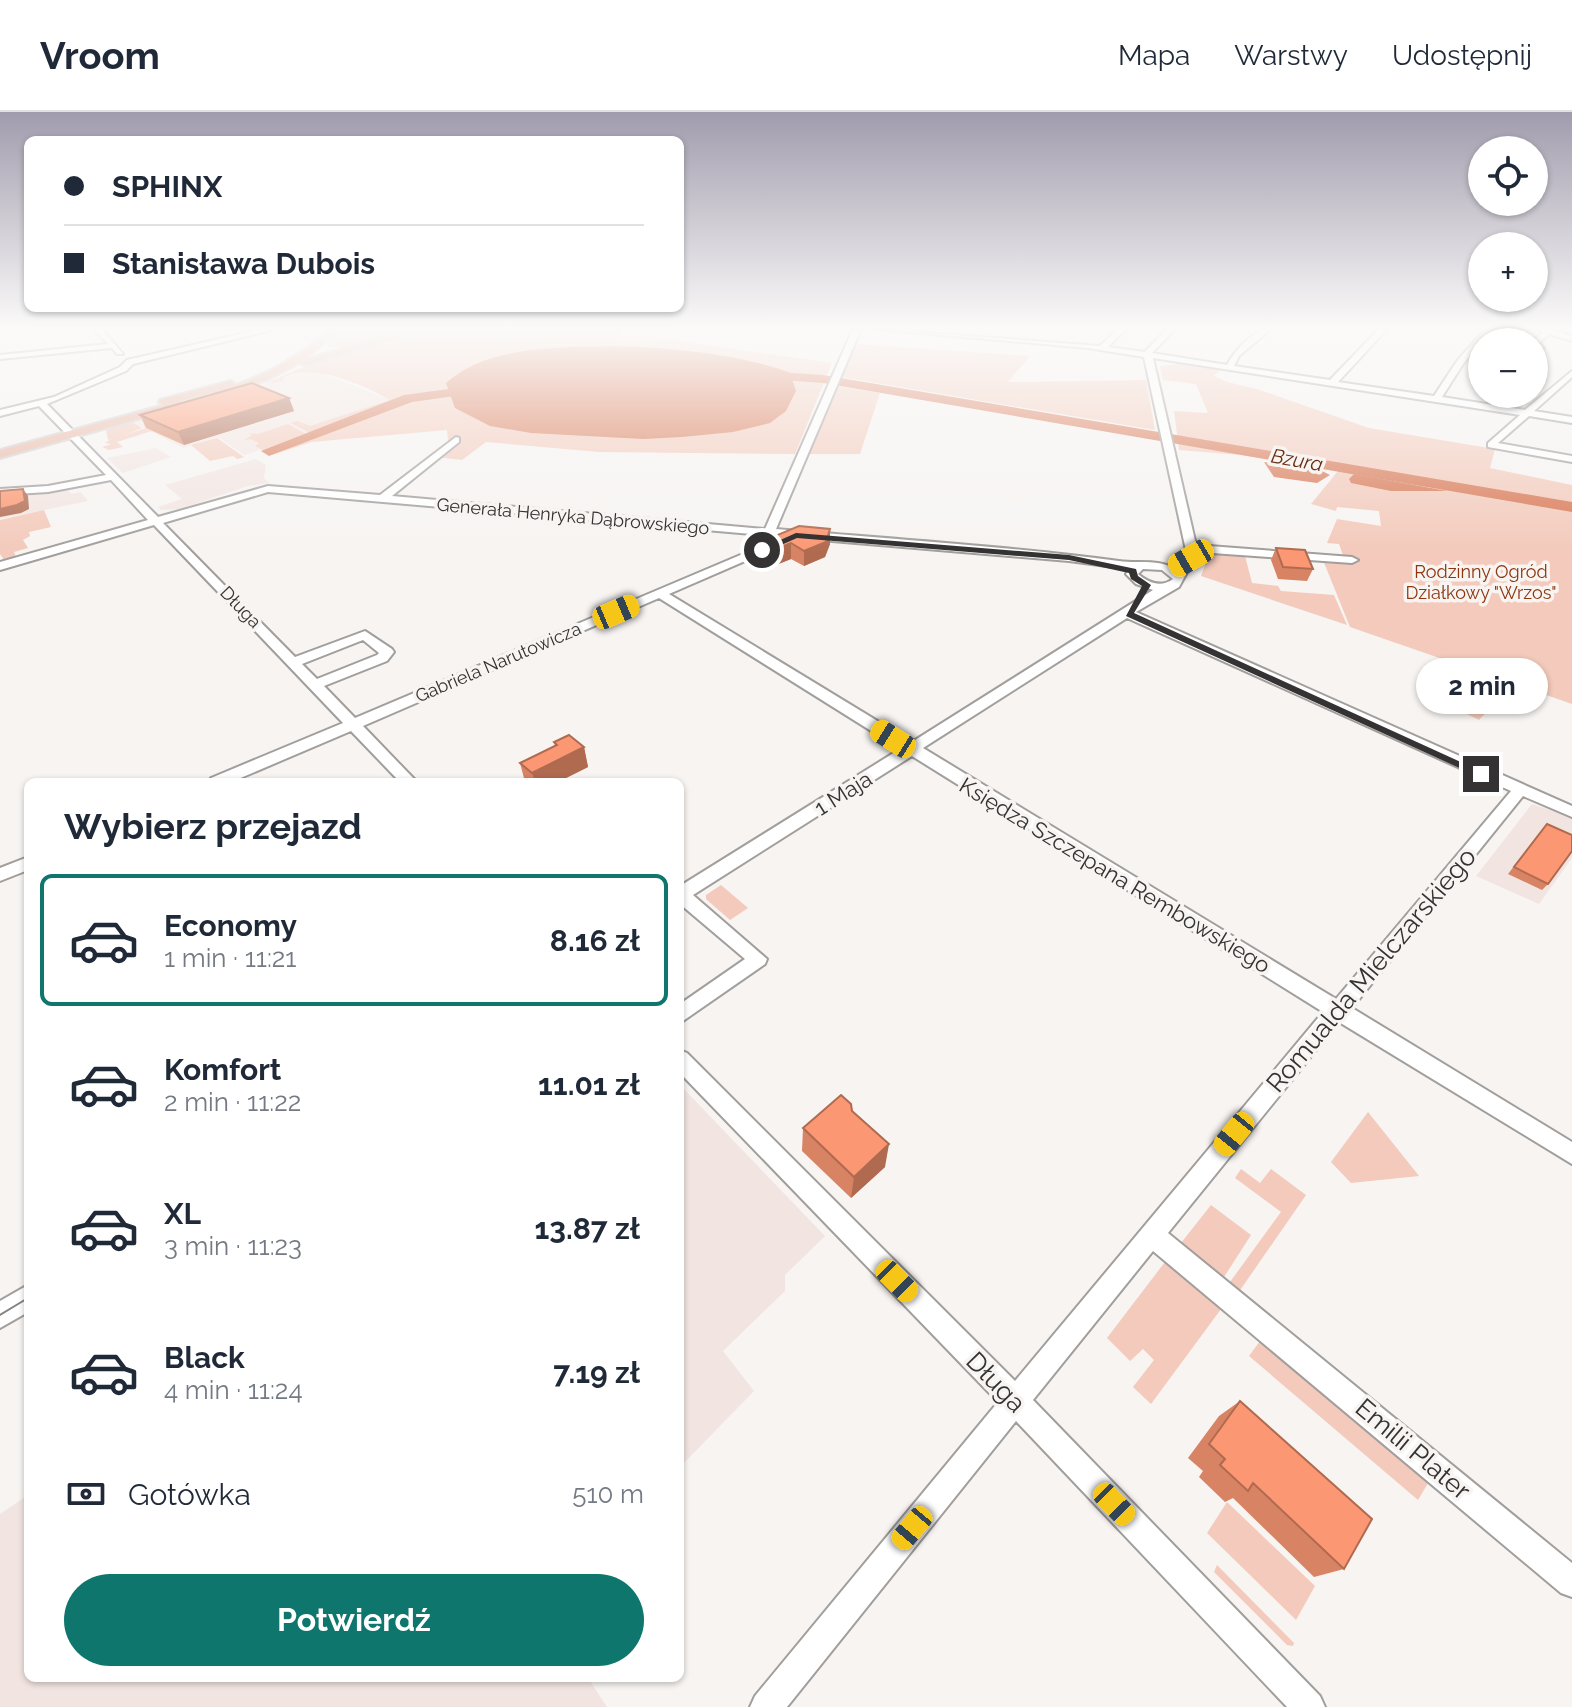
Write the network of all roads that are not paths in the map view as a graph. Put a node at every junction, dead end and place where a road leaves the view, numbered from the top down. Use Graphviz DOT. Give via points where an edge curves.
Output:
graph roads {
  1 [pos="165,403"];
  2 [pos="177,403"];
  3 [pos="824,403"];
  4 [pos="1159,403"];
  5 [pos="1539,403"];
  6 [pos="42,404"];
  7 [pos="1497,408"];
  8 [pos="0,413"];
  9 [pos="1528,413"];
  10 [pos="1572,420"];
  11 [pos="68,432"];
  12 [pos="456,440"];
  13 [pos="0,445"];
  14 [pos="0,454"];
  15 [pos="1572,459"];
  16 [pos="113,477"];
  17 [pos="0,492"];
  18 [pos="382,499"];
  19 [pos="155,520"];
  20 [pos="769,533"];
  21 [pos="796,535"];
  22 [pos="762,550"];
  23 [pos="1191,553"];
  24 [pos="1352,560"];
  25 [pos="0,566"];
  26 [pos="1135,569"];
  27 [pos="1173,578"];
  28 [pos="1147,585"];
  29 [pos="660,594"];
  30 [pos="1129,614"];
  31 [pos="294,662"];
  32 [pos="316,684"];
  33 [pos="354,724"];
  34 [pos="912,750"];
  35 [pos="226,778"];
  36 [pos="405,778"];
  37 [pos="1519,791"];
  38 [pos="1572,812"];
  39 [pos="24,865"];
  40 [pos="0,875"];
  41 [pos="684,892"];
  42 [pos="684,898"];
  43 [pos="1338,1010"];
  44 [pos="684,1012"];
  45 [pos="684,1063"];
  46 [pos="1572,1154"];
  47 [pos="1152,1235"];
  48 [pos="24,1300"];
  49 [pos="0,1315"];
  50 [pos="1016,1402"];
  51 [pos="1572,1582"];
  52 [pos="766,1707"];
  53 [pos="1309,1707"];
  1 -- 11 [label="main road"];
  2 -- 11 [label="main road"];
  3 -- 20 [label="street"];
  4 -- 23 [label="street"];
  5 -- 9 [label="street"];
  6 -- 8 [label="street"];
  6 -- 11 [label="street, Długa"];
  7 -- 9 [label="street"];
  9 -- 10 [label="street"];
  9 -- 15 [label="street" via="1491,445"];
  11 -- 13 [label="main road"];
  11 -- 14 [label="main road"];
  11 -- 16 [label="street, Długa"];
  12 -- 18 [label="street"];
  16 -- 17 [label="street"];
  16 -- 19 [label="street, Długa"];
  18 -- 19 [label="street, Generała Henryka Dąbrowskiego" via="263,489"];
  18 -- 20 [label="street, Generała Henryka Dąbrowskiego"];
  19 -- 25 [label="street, Generała Henryka Dąbrowskiego"];
  19 -- 31 [label="street, Długa"];
  20 -- 21 [label="street, Generała Henryka Dąbrowskiego"];
  20 -- 22 [label="street"];
  21 -- 22 [label="street, Gabriela Narutowicza"];
  21 -- 26 [label="street, Generała Henryka Dąbrowskiego" via="1091,560"];
  22 -- 29 [label="street, Gabriela Narutowicza"];
  23 -- 24 [label="street"];
  23 -- 27 [label="street, 1 Maja"];
  26 -- 27 [label="street, Generała Henryka Dąbrowskiego" via="1153,565"];
  26 -- 28 [label="street" via="1134,577"];
  27 -- 28 [label="street"];
  27 -- 30 [label="street, 1 Maja"];
  28 -- 30 [label="street, 1 Maja"];
  29 -- 33 [label="street, Gabriela Narutowicza"];
  29 -- 34 [label="street, Księdza Szczepana Rembowskiego"];
  30 -- 34 [label="street, 1 Maja"];
  30 -- 37 [label="street"];
  31 -- 32 [label="street, Długa"];
  31 -- 32 [label="street" via="365,635 387,652"];
  32 -- 33 [label="street, Długa"];
  33 -- 35 [label="street, Gabriela Narutowicza"];
  33 -- 36 [label="street, Długa"];
  34 -- 41 [label="street, 1 Maja"];
  34 -- 43 [label="street, Księdza Szczepana Rembowskiego"];
  37 -- 38 [label="street"];
  37 -- 43 [label="street, Romualda Mielczarskiego"];
  39 -- 40 [label="street"];
  42 -- 44 [label="street" via="758,959"];
  43 -- 46 [label="street, Księdza Szczepana Rembowskiego"];
  43 -- 47 [label="street, Romualda Mielczarskiego"];
  45 -- 50 [label="street, Długa"];
  47 -- 50 [label="street, Romualda Mielczarskiego"];
  47 -- 51 [label="street, Emilii Plater"];
  48 -- 49 [label="street"];
  50 -- 52 [label="street, Romualda Mielczarskiego"];
  50 -- 53 [label="street, Długa"];
}
